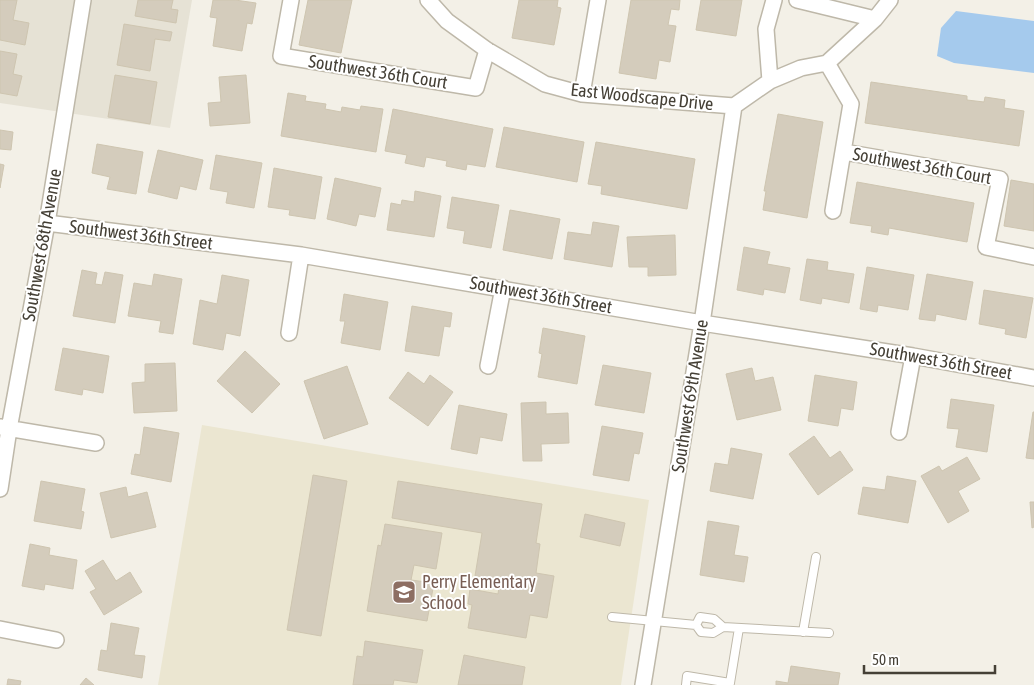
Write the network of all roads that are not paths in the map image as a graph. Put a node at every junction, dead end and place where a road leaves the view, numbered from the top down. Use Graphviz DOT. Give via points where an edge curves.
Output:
graph roads {
  1 [pos="83,0"];
  2 [pos="291,0"];
  3 [pos="428,0"];
  4 [pos="598,0"];
  5 [pos="774,0"];
  6 [pos="797,0"];
  7 [pos="890,0"];
  8 [pos="875,19"];
  9 [pos="487,50"];
  10 [pos="827,63"];
  11 [pos="770,80"];
  12 [pos="582,94"];
  13 [pos="734,106"];
  14 [pos="844,152"];
  15 [pos="833,210"];
  16 [pos="47,222"];
  17 [pos="300,255"];
  18 [pos="1034,256"];
  19 [pos="503,288"];
  20 [pos="702,323"];
  21 [pos="289,333"];
  22 [pos="913,356"];
  23 [pos="488,366"];
  24 [pos="1034,378"];
  25 [pos="4,428"];
  26 [pos="898,432"];
  27 [pos="96,443"];
  28 [pos="0,489"];
  29 [pos="816,557"];
  30 [pos="612,617"];
  31 [pos="654,622"];
  32 [pos="696,626"];
  33 [pos="723,627"];
  34 [pos="739,628"];
  35 [pos="0,629"];
  36 [pos="803,632"];
  37 [pos="829,633"];
  38 [pos="56,640"];
  39 [pos="719,683"];
  40 [pos="643,685"];
  41 [pos="686,685"];
  1 -- 16 [label="street, Southwest 68th Avenue"];
  2 -- 9 [label="street, Southwest 36th Court" via="281,56 476,88"];
  3 -- 9 [label="street, East Woodscape Drive" via="447,20"];
  4 -- 12 [label="street"];
  5 -- 11 [label="street" via="766,29"];
  6 -- 8 [label="street"];
  7 -- 8 [label="street"];
  8 -- 10 [label="street"];
  9 -- 12 [label="street, East Woodscape Drive" via="545,84"];
  10 -- 11 [label="street" via="801,68"];
  10 -- 14 [label="street" via="851,104"];
  11 -- 13 [label="street"];
  12 -- 13 [label="street, East Woodscape Drive"];
  13 -- 20 [label="street, Southwest 69th Avenue"];
  14 -- 15 [label="street"];
  14 -- 18 [label="street, Southwest 36th Court" via="1000,180 986,247"];
  16 -- 17 [label="street, Southwest 36th Street"];
  16 -- 25 [label="street, Southwest 68th Avenue"];
  17 -- 19 [label="street, Southwest 36th Street"];
  17 -- 21 [label="street"];
  19 -- 20 [label="street, Southwest 36th Street"];
  19 -- 23 [label="street"];
  20 -- 22 [label="street, Southwest 36th Street"];
  20 -- 31 [label="street, Southwest 69th Avenue"];
  22 -- 24 [label="street, Southwest 36th Street"];
  22 -- 26 [label="street"];
  25 -- 27 [label="street"];
  25 -- 28 [label="street, Southwest 68th Avenue"];
  29 -- 36 [label="lane"];
  30 -- 31 [label="lane"];
  31 -- 32 [label="lane"];
  31 -- 40 [label="street, Southwest 69th Avenue"];
  32 -- 33 [label="lane" via="701,632 713,633"];
  32 -- 33 [label="lane" via="700,617 714,619"];
  33 -- 34 [label="lane"];
  34 -- 36 [label="lane"];
  34 -- 39 [label="lane" via="730,683"];
  35 -- 38 [label="street"];
  36 -- 37 [label="lane"];
  39 -- 41 [label="lane" via="687,676"];
}
